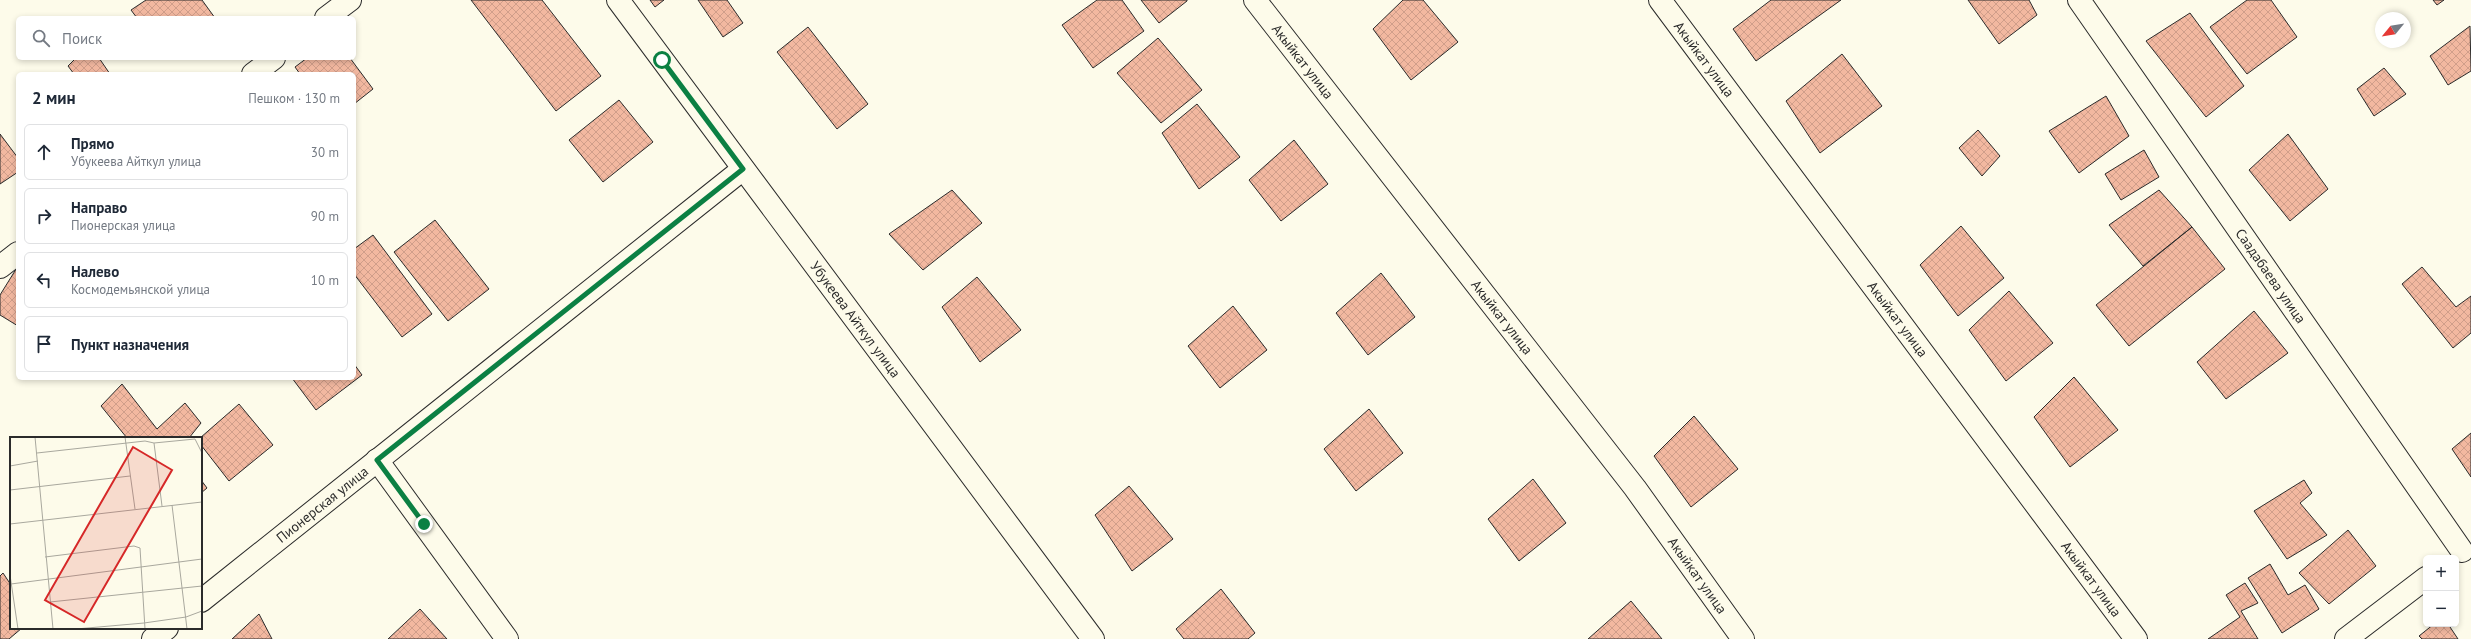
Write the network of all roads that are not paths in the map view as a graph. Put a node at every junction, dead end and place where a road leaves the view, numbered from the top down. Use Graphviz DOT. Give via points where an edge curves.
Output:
graph roads {
  1 [pos="350,0"];
  2 [pos="618,0"];
  3 [pos="1255,0"];
  4 [pos="1660,0"];
  5 [pos="2079,0"];
  6 [pos="329,16"];
  7 [pos="271,60"];
  8 [pos="256,72"];
  9 [pos="743,169"];
  10 [pos="16,255"];
  11 [pos="0,267"];
  12 [pos="377,460"];
  13 [pos="2462,551"];
  14 [pos="2423,580"];
  15 [pos="202,600"];
  16 [pos="166,629"];
  17 [pos="153,639"];
  18 [pos="507,639"];
  19 [pos="1094,639"];
  20 [pos="1743,639"];
  21 [pos="2136,639"];
  22 [pos="2346,639"];
  1 -- 6 [label="street"];
  2 -- 9 [label="street, Убукеева Айткул улица"];
  3 -- 20 [label="street, Акыйкат улица" via="1630,482"];
  4 -- 21 [label="street, Акыйкат улица"];
  5 -- 13 [label="street, Саадабаева улица"];
  7 -- 8 [label="street"];
  9 -- 12 [label="street, Пионерская улица"];
  9 -- 19 [label="street, Убукеева Айткул улица"];
  10 -- 11 [label="street"];
  12 -- 15 [label="street, Пионерская улица"];
  12 -- 18 [label="street"];
  14 -- 22 [label="street"];
  16 -- 17 [label="street"];
}
